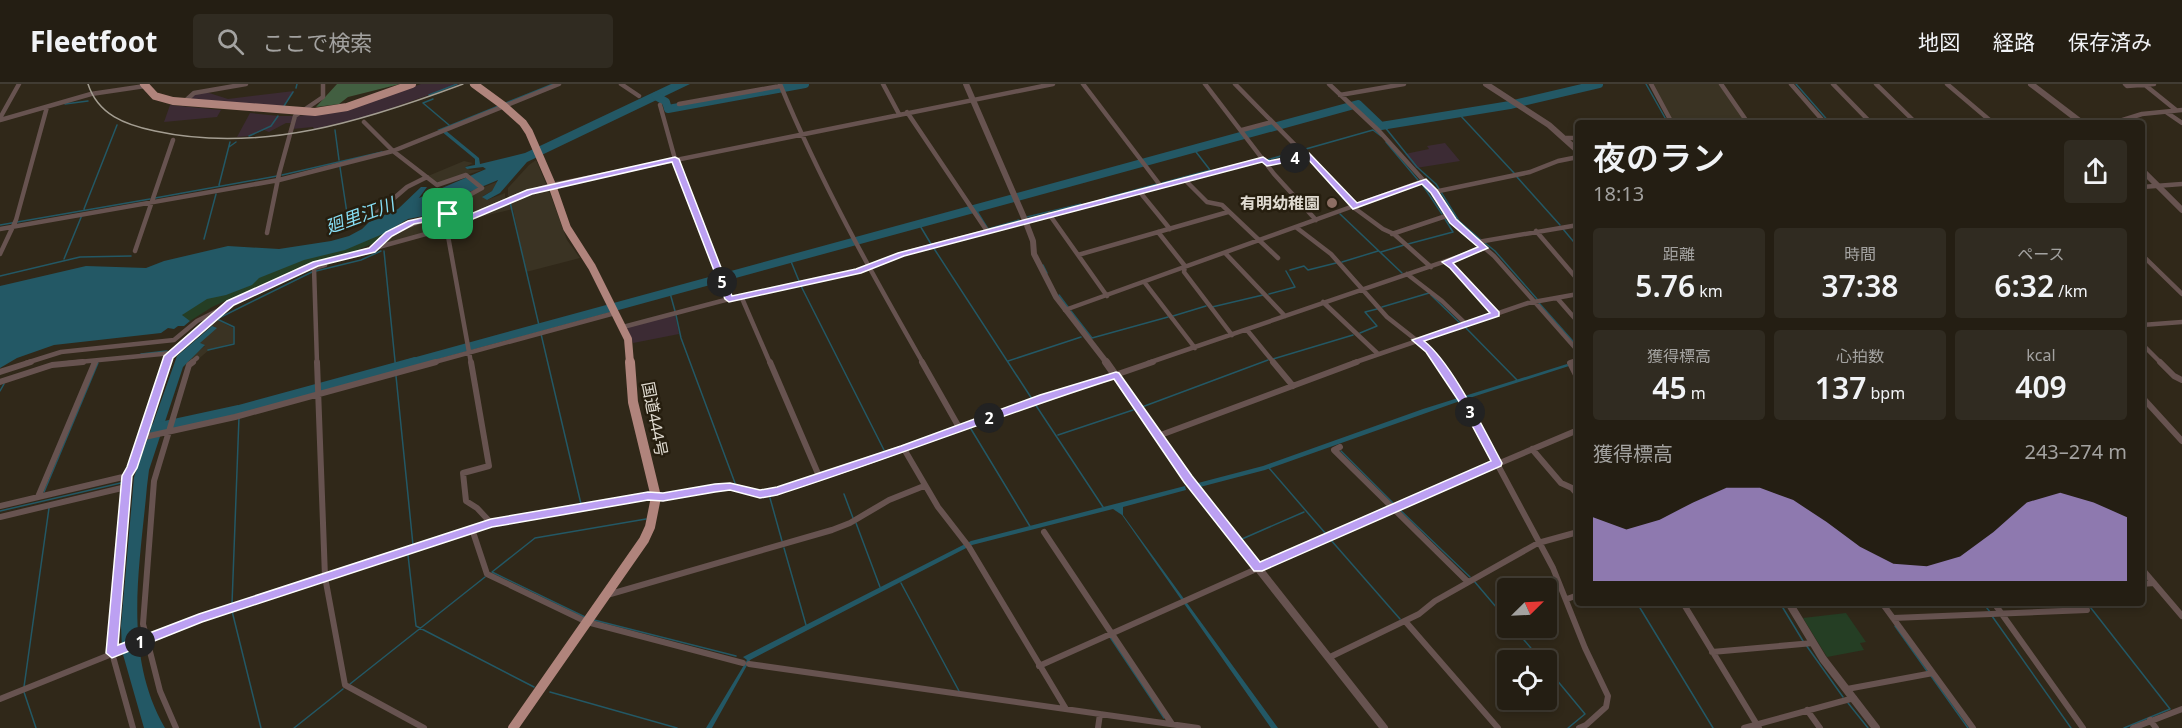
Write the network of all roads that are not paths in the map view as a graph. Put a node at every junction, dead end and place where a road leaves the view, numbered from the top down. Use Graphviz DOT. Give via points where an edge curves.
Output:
graph roads {
  1 [pos="19,84"];
  2 [pos="246,84"];
  3 [pos="323,84"];
  4 [pos="412,84"];
  5 [pos="474,84"];
  6 [pos="559,84"];
  7 [pos="621,84"];
  8 [pos="883,84"];
  9 [pos="966,84"];
  10 [pos="1053,84"];
  11 [pos="1083,84"];
  12 [pos="1205,84"];
  13 [pos="1235,84"];
  14 [pos="1329,84"];
  15 [pos="1404,84"];
  16 [pos="1486,84"];
  17 [pos="1651,84"];
  18 [pos="1721,84"];
  19 [pos="1791,84"];
  20 [pos="1833,84"];
  21 [pos="1876,84"];
  22 [pos="1947,84"];
  23 [pos="2031,84"];
  24 [pos="2125,84"];
  25 [pos="2154,84"];
  26 [pos="144,85"];
  27 [pos="2145,85"];
  28 [pos="781,87"];
  29 [pos="1340,94"];
  30 [pos="639,96"];
  31 [pos="973,99"];
  32 [pos="183,103"];
  33 [pos="679,104"];
  34 [pos="502,105"];
  35 [pos="660,105"];
  36 [pos="46,108"];
  37 [pos="2176,110"];
  38 [pos="2182,110"];
  39 [pos="2164,111"];
  40 [pos="298,112"];
  41 [pos="907,112"];
  42 [pos="898,114"];
  43 [pos="0,119"];
  44 [pos="1670,120"];
  45 [pos="1746,120"];
  46 [pos="1822,120"];
  47 [pos="1868,120"];
  48 [pos="1914,120"];
  49 [pos="1989,120"];
  50 [pos="2078,120"];
  51 [pos="2123,120"];
  52 [pos="364,122"];
  53 [pos="2182,123"];
  54 [pos="1274,124"];
  55 [pos="1244,132"];
  56 [pos="799,134"];
  57 [pos="1566,138"];
  58 [pos="1575,138"];
  59 [pos="173,140"];
  60 [pos="1298,148"];
  61 [pos="1575,148"];
  62 [pos="392,150"];
  63 [pos="1575,158"];
  64 [pos="675,159"];
  65 [pos="1263,159"];
  66 [pos="1267,164"];
  67 [pos="2145,173"];
  68 [pos="279,177"];
  69 [pos="427,177"];
  70 [pos="1184,179"];
  71 [pos="1423,181"];
  72 [pos="2182,184"];
  73 [pos="1160,185"];
  74 [pos="552,186"];
  75 [pos="2160,186"];
  76 [pos="2145,187"];
  77 [pos="1139,191"];
  78 [pos="1438,191"];
  79 [pos="152,199"];
  80 [pos="1353,207"];
  81 [pos="2182,210"];
  82 [pos="1228,212"];
  83 [pos="448,214"];
  84 [pos="1049,214"];
  85 [pos="1449,215"];
  86 [pos="1025,220"];
  87 [pos="1316,220"];
  88 [pos="14,224"];
  89 [pos="1575,225"];
  90 [pos="447,227"];
  91 [pos="1297,228"];
  92 [pos="0,229"];
  93 [pos="1170,229"];
  94 [pos="339,230"];
  95 [pos="987,231"];
  96 [pos="1536,231"];
  97 [pos="1158,232"];
  98 [pos="267,233"];
  99 [pos="1392,234"];
  100 [pos="855,241"];
  101 [pos="1260,242"];
  102 [pos="1482,242"];
  103 [pos="1484,248"];
  104 [pos="372,250"];
  105 [pos="135,251"];
  106 [pos="1226,254"];
  107 [pos="0,255"];
  108 [pos="1078,255"];
  109 [pos="349,257"];
  110 [pos="1278,258"];
  111 [pos="2145,258"];
  112 [pos="1446,262"];
  113 [pos="869,267"];
  114 [pos="1431,267"];
  115 [pos="1184,269"];
  116 [pos="1407,274"];
  117 [pos="1575,276"];
  118 [pos="1145,284"];
  119 [pos="1362,288"];
  120 [pos="2182,294"];
  121 [pos="1575,295"];
  122 [pos="741,296"];
  123 [pos="1107,296"];
  124 [pos="1557,298"];
  125 [pos="729,299"];
  126 [pos="1537,301"];
  127 [pos="1323,302"];
  128 [pos="231,303"];
  129 [pos="614,310"];
  130 [pos="1065,310"];
  131 [pos="1496,314"];
  132 [pos="1285,316"];
  133 [pos="1575,319"];
  134 [pos="2182,322"];
  135 [pos="1466,324"];
  136 [pos="2145,325"];
  137 [pos="623,327"];
  138 [pos="1247,330"];
  139 [pos="1232,334"];
  140 [pos="1416,340"];
  141 [pos="1575,347"];
  142 [pos="2145,347"];
  143 [pos="1195,348"];
  144 [pos="469,349"];
  145 [pos="172,353"];
  146 [pos="1377,353"];
  147 [pos="196,358"];
  148 [pos="95,360"];
  149 [pos="1575,361"];
  150 [pos="0,372"];
  151 [pos="1575,373"];
  152 [pos="1116,375"];
  153 [pos="2182,380"];
  154 [pos="0,382"];
  155 [pos="1293,386"];
  156 [pos="319,391"];
  157 [pos="2145,400"];
  158 [pos="960,429"];
  159 [pos="1575,431"];
  160 [pos="166,432"];
  161 [pos="1158,435"];
  162 [pos="142,437"];
  163 [pos="2182,441"];
  164 [pos="1338,448"];
  165 [pos="904,449"];
  166 [pos="1532,449"];
  167 [pos="1497,463"];
  168 [pos="819,476"];
  169 [pos="127,481"];
  170 [pos="924,486"];
  171 [pos="1575,492"];
  172 [pos="656,497"];
  173 [pos="38,498"];
  174 [pos="0,506"];
  175 [pos="1395,507"];
  176 [pos="0,517"];
  177 [pos="491,523"];
  178 [pos="472,529"];
  179 [pos="1044,532"];
  180 [pos="1575,533"];
  181 [pos="1539,543"];
  182 [pos="968,545"];
  183 [pos="1258,568"];
  184 [pos="2145,572"];
  185 [pos="325,577"];
  186 [pos="1471,581"];
  187 [pos="2154,583"];
  188 [pos="2145,584"];
  189 [pos="607,595"];
  190 [pos="1575,596"];
  191 [pos="1567,599"];
  192 [pos="1685,606"];
  193 [pos="1790,606"];
  194 [pos="1884,606"];
  195 [pos="1996,606"];
  196 [pos="2084,606"];
  197 [pos="1990,613"];
  198 [pos="2001,613"];
  199 [pos="2182,616"];
  200 [pos="1893,618"];
  201 [pos="1405,621"];
  202 [pos="587,622"];
  203 [pos="1111,633"];
  204 [pos="143,640"];
  205 [pos="1808,644"];
  206 [pos="115,652"];
  207 [pos="1712,652"];
  208 [pos="1328,658"];
  209 [pos="1039,666"];
  210 [pos="1933,673"];
  211 [pos="1847,689"];
  212 [pos="0,699"];
  213 [pos="1848,700"];
  214 [pos="1066,709"];
  215 [pos="2182,709"];
  216 [pos="1807,710"];
  217 [pos="1100,714"];
  218 [pos="2150,720"];
  219 [pos="1172,724"];
  220 [pos="1758,726"];
  221 [pos="1584,727"];
  222 [pos="133,728"];
  223 [pos="176,728"];
  224 [pos="424,728"];
  225 [pos="513,728"];
  226 [pos="1098,728"];
  227 [pos="1198,728"];
  228 [pos="1384,728"];
  229 [pos="1498,728"];
  230 [pos="1744,728"];
  231 [pos="1820,728"];
  232 [pos="1876,728"];
  233 [pos="1973,728"];
  234 [pos="2083,728"];
  235 [pos="2133,728"];
  236 [pos="2156,728"];
  1 -- 43 [label="street"];
  2 -- 32 [label="street" via="194,93"];
  3 -- 40 [label="street" via="323,97"];
  4 -- 40 [label="highway" via="347,107"];
  5 -- 34 [label="highway, 国道444号"];
  6 -- 34 [label="street"];
  7 -- 30 [label="street"];
  8 -- 42 [label="street"];
  9 -- 31 [label="street"];
  10 -- 31 [label="street"];
  11 -- 73 [label="street"];
  12 -- 55 [label="street"];
  13 -- 54 [label="street"];
  14 -- 29 [label="street"];
  15 -- 29 [label="street"];
  16 -- 57 [label="street"];
  17 -- 44 [label="street"];
  18 -- 45 [label="street"];
  19 -- 46 [label="street"];
  20 -- 47 [label="street"];
  21 -- 48 [label="street"];
  22 -- 49 [label="street"];
  23 -- 50 [label="street"];
  24 -- 27 [label="street"];
  25 -- 27 [label="street"];
  26 -- 32 [label="highway" via="155,96"];
  26 -- 36 [label="street" via="91,94"];
  27 -- 37 [label="street"];
  28 -- 33 [label="street"];
  28 -- 56 [label="street"];
  29 -- 71 [label="street" via="1379,130"];
  31 -- 41 [label="street"];
  31 -- 86 [label="street"];
  32 -- 40 [label="highway"];
  34 -- 62 [label="street"];
  34 -- 74 [label="highway, 国道444号" via="523,123"];
  35 -- 64 [label="street"];
  36 -- 43 [label="street"];
  36 -- 88 [label="street"];
  37 -- 38 [label="street"];
  37 -- 39 [label="street"];
  39 -- 51 [label="street"];
  39 -- 53 [label="street"];
  40 -- 68 [label="street"];
  41 -- 42 [label="street"];
  41 -- 95 [label="street"];
  42 -- 56 [label="street"];
  52 -- 62 [label="street"];
  54 -- 55 [label="street"];
  54 -- 60 [label="street"];
  55 -- 65 [label="street"];
  56 -- 64 [label="street"];
  56 -- 100 [label="street"];
  57 -- 58 [label="street"];
  57 -- 61 [label="street"];
  59 -- 79 [label="street"];
  62 -- 68 [label="street"];
  62 -- 69 [label="street"];
  63 -- 78 [label="street" via="1530,172"];
  64 -- 74 [label="street"];
  64 -- 125 [label="street"];
  65 -- 66 [label="street"];
  65 -- 70 [label="street"];
  66 -- 80 [label="street" via="1309,155"];
  66 -- 87 [label="street"];
  67 -- 75 [label="street"];
  68 -- 79 [label="street"];
  68 -- 98 [label="street"];
  69 -- 83 [label="street" via="439,186 466,175 482,188 453,204"];
  69 -- 94 [label="street" via="407,187 378,212"];
  70 -- 73 [label="street"];
  70 -- 82 [label="street" via="1207,202 1222,205"];
  71 -- 78 [label="street"];
  71 -- 80 [label="street"];
  72 -- 75 [label="street"];
  73 -- 77 [label="street"];
  74 -- 90 [label="street" via="516,196"];
  74 -- 129 [label="highway, 国道444号" via="567,228"];
  75 -- 76 [label="street"];
  75 -- 81 [label="street"];
  77 -- 84 [label="street"];
  77 -- 93 [label="street"];
  78 -- 85 [label="street"];
  79 -- 88 [label="street"];
  79 -- 105 [label="street"];
  80 -- 87 [label="street"];
  80 -- 99 [label="street"];
  82 -- 93 [label="street"];
  82 -- 101 [label="street"];
  83 -- 90 [label="street"];
  83 -- 104 [label="street" via="411,222 389,234"];
  84 -- 86 [label="street"];
  84 -- 108 [label="street"];
  85 -- 99 [label="street"];
  85 -- 102 [label="street"];
  86 -- 95 [label="street"];
  86 -- 130 [label="street" via="1034,254"];
  87 -- 91 [label="street"];
  88 -- 92 [label="street"];
  88 -- 107 [label="street"];
  89 -- 96 [label="street"];
  90 -- 104 [label="street"];
  90 -- 144 [label="street"];
  91 -- 101 [label="street"];
  91 -- 119 [label="street" via="1331,254"];
  93 -- 97 [label="street"];
  95 -- 113 [label="street" via="901,254"];
  96 -- 102 [label="street"];
  96 -- 117 [label="street"];
  97 -- 108 [label="street"];
  97 -- 115 [label="street"];
  99 -- 114 [label="street"];
  100 -- 113 [label="street"];
  101 -- 106 [label="street"];
  101 -- 110 [label="street"];
  102 -- 103 [label="street"];
  103 -- 112 [label="street"];
  103 -- 126 [label="street"];
  104 -- 109 [label="street"];
  106 -- 115 [label="street"];
  106 -- 132 [label="street"];
  108 -- 123 [label="street"];
  109 -- 128 [label="street" via="303,268"];
  109 -- 156 [label="street" via="314,268"];
  111 -- 120 [label="street"];
  112 -- 114 [label="street"];
  112 -- 131 [label="street"];
  113 -- 122 [label="street"];
  113 -- 158 [label="street"];
  114 -- 116 [label="street"];
  115 -- 118 [label="street"];
  115 -- 139 [label="street"];
  116 -- 119 [label="street"];
  116 -- 135 [label="street"];
  118 -- 123 [label="street"];
  118 -- 143 [label="street"];
  119 -- 127 [label="street"];
  119 -- 140 [label="street" via="1387,317"];
  121 -- 124 [label="street"];
  122 -- 125 [label="street"];
  122 -- 168 [label="street"];
  123 -- 130 [label="street"];
  124 -- 126 [label="street"];
  124 -- 133 [label="street"];
  125 -- 137 [label="street"];
  126 -- 131 [label="street"];
  126 -- 141 [label="street"];
  127 -- 132 [label="street"];
  127 -- 146 [label="street"];
  128 -- 145 [label="street"];
  128 -- 150 [label="street" via="170,341 61,352"];
  129 -- 137 [label="highway, 国道444号"];
  129 -- 144 [label="street"];
  130 -- 152 [label="street"];
  131 -- 135 [label="street"];
  132 -- 138 [label="street"];
  134 -- 136 [label="street"];
  135 -- 140 [label="street"];
  137 -- 172 [label="highway, 国道444号" via="630,349 633,402"];
  138 -- 139 [label="street"];
  138 -- 155 [label="street"];
  139 -- 143 [label="street"];
  140 -- 146 [label="street"];
  140 -- 167 [label="street" via="1429,350 1462,400"];
  142 -- 153 [label="street"];
  143 -- 152 [label="street"];
  144 -- 156 [label="street"];
  144 -- 177 [label="street" via="489,466 463,473 466,501"];
  145 -- 148 [label="street"];
  145 -- 162 [label="street"];
  146 -- 155 [label="street"];
  147 -- 160 [label="street" via="189,365"];
  148 -- 154 [label="street" via="52,365"];
  148 -- 173 [label="street"];
  149 -- 151 [label="street" via="1570,363"];
  152 -- 158 [label="street"];
  152 -- 161 [label="street"];
  155 -- 161 [label="street"];
  156 -- 160 [label="street"];
  156 -- 185 [label="street"];
  157 -- 163 [label="street"];
  158 -- 165 [label="street"];
  159 -- 166 [label="street"];
  160 -- 162 [label="street"];
  160 -- 204 [label="street" via="154,481"];
  161 -- 183 [label="street"];
  162 -- 169 [label="street"];
  164 -- 175 [label="street" via="1334,450"];
  165 -- 168 [label="street"];
  165 -- 170 [label="street"];
  166 -- 167 [label="street"];
  166 -- 171 [label="street" via="1561,483"];
  167 -- 175 [label="street"];
  167 -- 181 [label="street"];
  168 -- 172 [label="street" via="760,494 730,486"];
  169 -- 173 [label="street"];
  169 -- 176 [label="street"];
  169 -- 206 [label="street"];
  170 -- 182 [label="street"];
  170 -- 189 [label="street" via="832,530"];
  172 -- 177 [label="street"];
  172 -- 189 [label="highway, 国道444号" via="644,540"];
  173 -- 174 [label="street"];
  175 -- 183 [label="street"];
  175 -- 186 [label="street"];
  177 -- 178 [label="street"];
  178 -- 185 [label="street"];
  178 -- 202 [label="street" via="487,573"];
  179 -- 203 [label="street"];
  180 -- 181 [label="street"];
  181 -- 186 [label="street"];
  181 -- 191 [label="street"];
  182 -- 209 [label="street"];
  183 -- 203 [label="street"];
  183 -- 208 [label="street"];
  184 -- 187 [label="street"];
  185 -- 204 [label="street"];
  185 -- 224 [label="street" via="345,685"];
  186 -- 201 [label="street"];
  187 -- 188 [label="street"];
  187 -- 199 [label="street"];
  189 -- 202 [label="highway, 国道444号"];
  190 -- 191 [label="street"];
  191 -- 221 [label="street" via="1608,696 1606,706"];
  192 -- 207 [label="street"];
  193 -- 205 [label="street"];
  194 -- 200 [label="street"];
  195 -- 198 [label="street"];
  196 -- 198 [label="street" via="2087,610"];
  197 -- 198 [label="street"];
  197 -- 200 [label="street"];
  198 -- 234 [label="street"];
  200 -- 210 [label="street"];
  201 -- 208 [label="street"];
  201 -- 229 [label="street"];
  202 -- 214 [label="street" via="746,664"];
  202 -- 225 [label="highway, 国道444号"];
  203 -- 209 [label="street"];
  203 -- 219 [label="street"];
  204 -- 206 [label="street"];
  204 -- 223 [label="street"];
  205 -- 207 [label="street"];
  205 -- 211 [label="street"];
  206 -- 212 [label="street"];
  206 -- 222 [label="street"];
  207 -- 220 [label="street"];
  208 -- 228 [label="street"];
  209 -- 214 [label="street"];
  210 -- 211 [label="street"];
  210 -- 233 [label="street"];
  211 -- 213 [label="street"];
  213 -- 216 [label="street"];
  213 -- 232 [label="street"];
  214 -- 217 [label="street"];
  215 -- 218 [label="street"];
  216 -- 220 [label="street"];
  216 -- 231 [label="street"];
  217 -- 219 [label="street"];
  217 -- 226 [label="street"];
  218 -- 235 [label="street"];
  218 -- 236 [label="street"];
  219 -- 227 [label="street"];
  220 -- 230 [label="street"];
}
